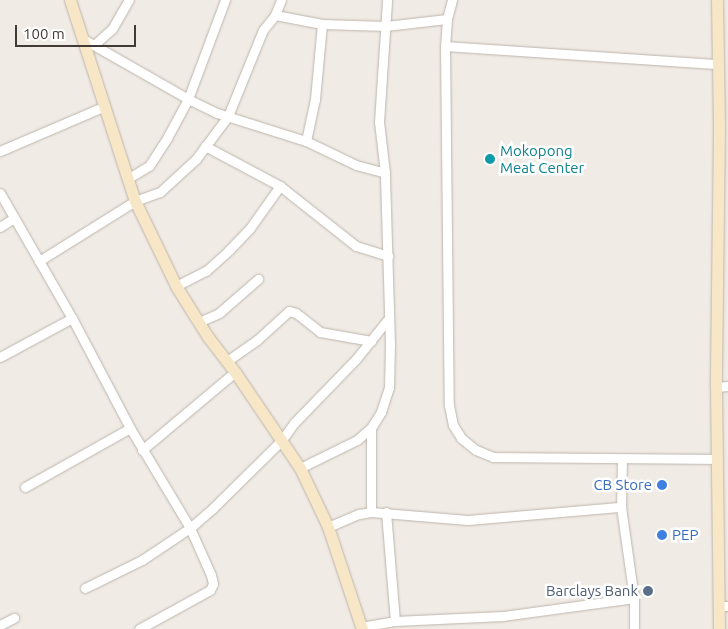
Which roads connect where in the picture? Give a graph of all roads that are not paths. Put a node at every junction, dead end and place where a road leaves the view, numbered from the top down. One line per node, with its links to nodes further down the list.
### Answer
1 (70, 0): 12 (street)
2 (129, 0): 13 (street)
3 (225, 0): 16 (street)
4 (281, 0): 8 (street)
5 (387, 0): 11 (street)
6 (452, 0): 9 (street)
7 (717, 0): 15 (street)
8 (275, 15): 10 (street); 18 (street)
9 (447, 19): 11 (street); 14 (street)
10 (322, 24): 11 (street); 20 (street)
11 (386, 26): 23 (street)
12 (83, 39): 13 (street); 17 (street)
13 (94, 45): 16 (street)
14 (445, 46): 15 (street); 47 (street)
15 (718, 64): 19 (street)
16 (188, 100): 18 (street); 24 (street)
17 (105, 106): 22 (street); 24 (street)
18 (228, 116): 20 (street); 21 (street)
19 (724, 127): 42 (street)
20 (306, 141): 23 (street)
21 (205, 146): 25 (street); 27 (street)
22 (1, 147)
23 (385, 173): 30 (street)
24 (127, 179): 27 (street)
25 (280, 186): 30 (street); 33 (street)
26 (0, 193): 28 (street)
27 (135, 201): 31 (street); 33 (street)
28 (14, 218): 29 (street); 31 (street)
29 (0, 227)
30 (388, 256): 35 (street)
31 (39, 261): 34 (street)
32 (258, 279): 36 (street)
33 (176, 286): 36 (street)
34 (72, 318): 38 (street); 43 (street)
35 (389, 318): 37 (street); 44 (street)
36 (199, 322): 39 (street)
37 (370, 341): 39 (street); 45 (street)
38 (0, 357)
39 (227, 361): 40 (street)
40 (235, 372): 45 (street); 46 (street)
41 (728, 386): 42 (street)
42 (716, 387): 48 (street)
43 (130, 428): 46 (street); 50 (street)
44 (371, 428): 49 (street); 52 (street)
45 (281, 441): 49 (street); 55 (street)
46 (142, 450): 55 (street)
47 (622, 459): 48 (street); 51 (street)
48 (718, 459): 58 (street)
49 (300, 468): 54 (street)
50 (25, 487)
51 (621, 507): 53 (street); 57 (street)
52 (372, 512): 53 (street); 54 (street)
53 (386, 512): 60 (street)
54 (328, 527): 62 (street)
55 (190, 528): 56 (street); 63 (street)
56 (85, 588)
57 (634, 598): 60 (street); 64 (street)
58 (723, 606): 65 (street)
59 (14, 618): 61 (street)
60 (395, 621): 62 (street)
61 (0, 624)
62 (361, 628)
63 (139, 629)
64 (634, 629)
65 (719, 629)

